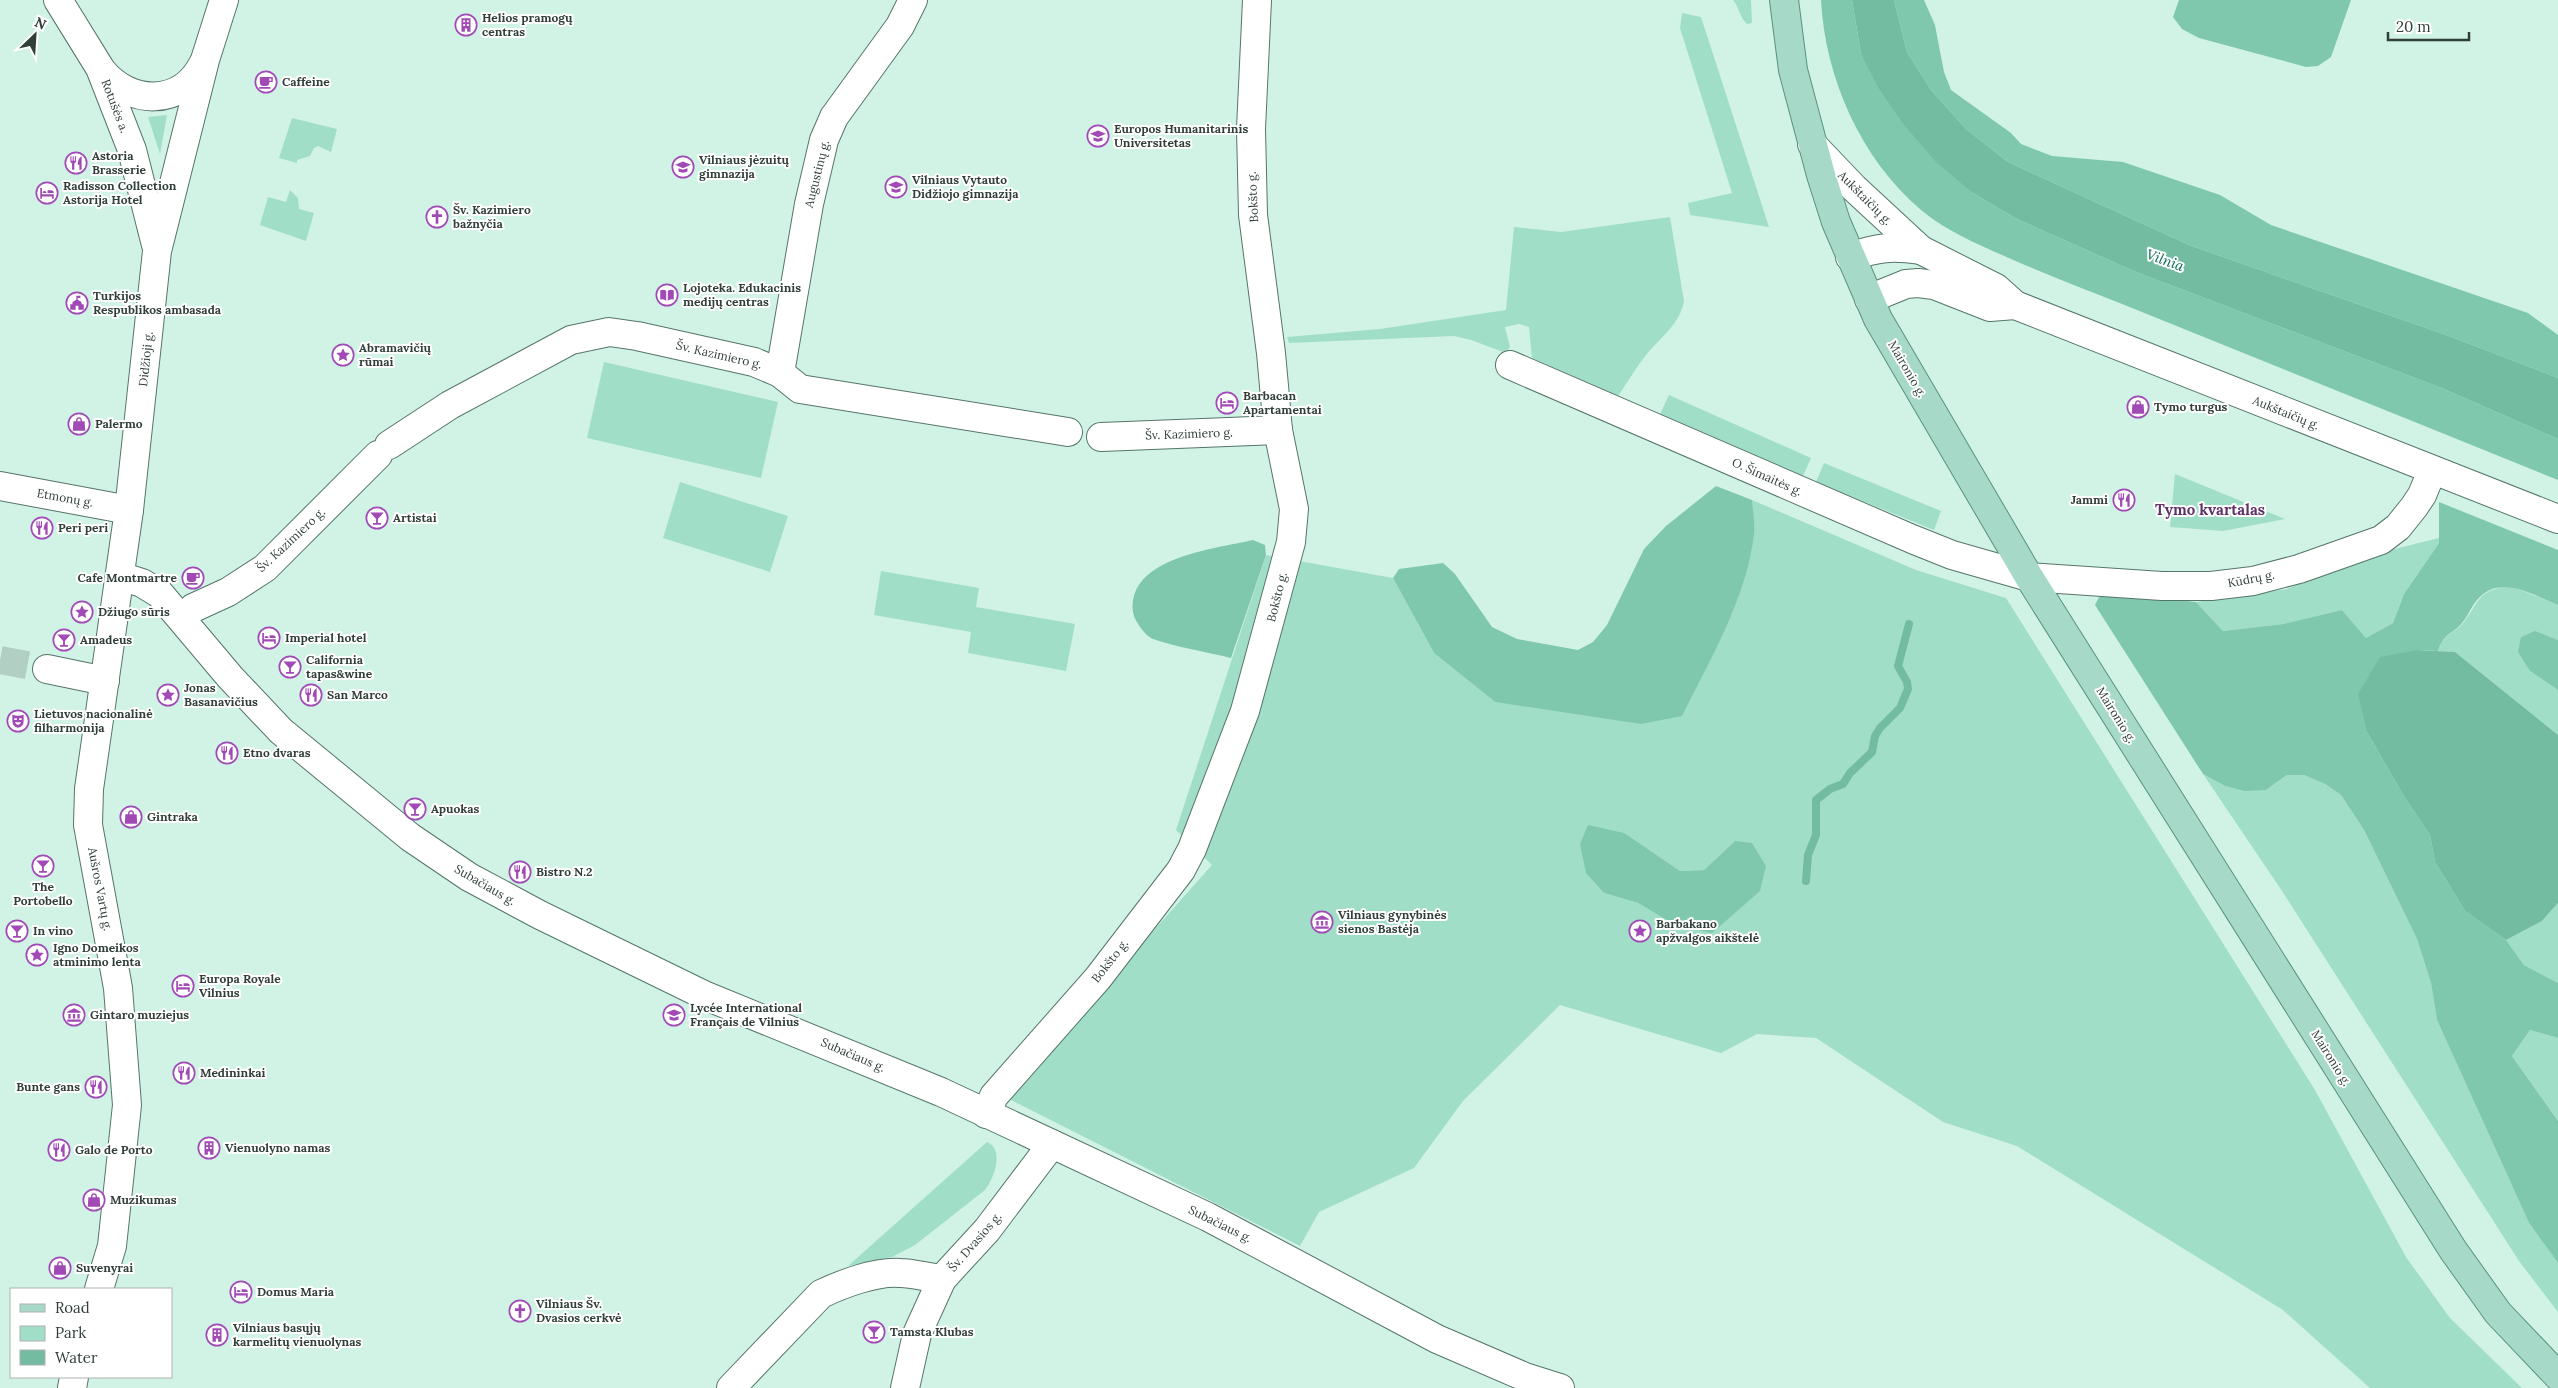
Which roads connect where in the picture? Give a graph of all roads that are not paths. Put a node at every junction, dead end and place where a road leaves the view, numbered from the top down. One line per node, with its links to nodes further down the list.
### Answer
1 (58, 0): 7 (street, Rotušės a.)
2 (224, 0): 6 (street, Didžioji g.)
3 (913, 0): 15 (street, Augustinų g.)
4 (1257, 0): 16 (street, Bokšto g.)
5 (1784, 0): 8 (main road, Maironio g.)
6 (205, 60): 7 (street); 10 (street, Didžioji g.)
7 (100, 68): 10 (street, Rotušės a.)
8 (1812, 144): 9 (street, Aukštaičių g.); 11 (main road, Maironio g.)
9 (1921, 250): 11 (street, Aukštaičių g.); 13 (street, Aukštaičių g.)
10 (157, 251): 21 (street, Didžioji g.)
11 (1850, 257): 12 (main road, Maironio g.)
12 (1869, 299): 13 (street, Aukštaičių g.); 24 (main road, Maironio g.)
13 (2015, 305): 19 (street, Aukštaičių g.)
14 (1510, 365): 24 (street, O. Šimaitės g.)
15 (780, 373): 17 (street, Šv. Kazimiero g.); 25 (street, Šv. Kazimiero g.)
16 (1278, 430): 18 (street, Šv. Kazimiero g.); 28 (street, Bokšto g.)
17 (1068, 432)
18 (1101, 437)
19 (2432, 471): 22 (street, Aukštaičių g.); 24 (street, Kūdrų g.)
20 (0, 486): 21 (street, Etmonų g.)
21 (129, 510): 23 (street, Didžioji g.)
22 (2558, 520)
23 (120, 576): 25 (street); 27 (street, Aušros Vartų g.)
24 (2029, 577): 32 (main road, Maironio g.)
25 (182, 618): 28 (street, Subačiaus g.)
26 (46, 669): 27 (street)
27 (105, 681): 31 (street, Aušros Vartų g.)
28 (986, 1114): 29 (street, Subačiaus g.)
29 (1052, 1144): 30 (street, Šv. Dvasios g.); 35 (street, Subačiaus g.)
30 (942, 1279): 33 (street, Šv. Dvasios g.); 34 (street)
31 (99, 1288)
32 (2558, 1376)
33 (731, 1388)
34 (905, 1388)
35 (1560, 1388)

